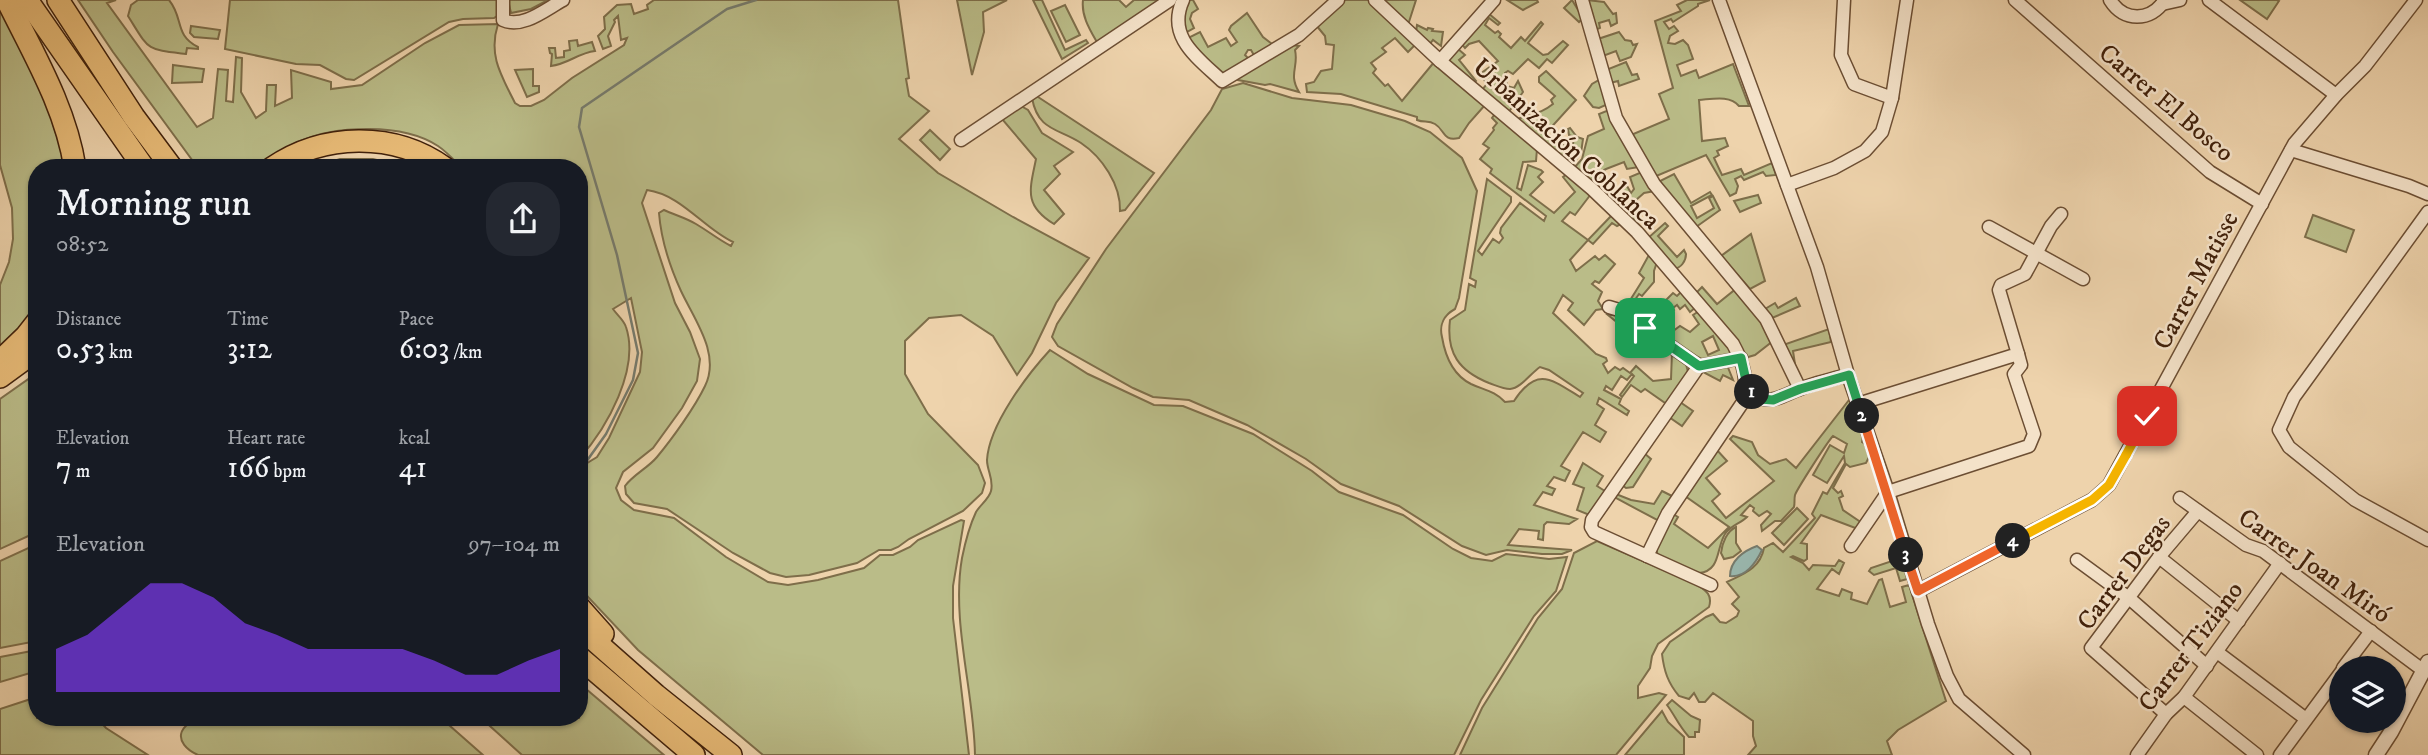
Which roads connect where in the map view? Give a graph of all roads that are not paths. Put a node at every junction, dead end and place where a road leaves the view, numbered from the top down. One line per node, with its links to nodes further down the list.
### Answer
1 (7, 0): 27 (highway)
2 (27, 0): 28 (highway)
3 (58, 0): 21 (highway)
4 (503, 0): 5 (street)
5 (563, 0)
6 (1170, 0): 25 (street)
7 (1183, 0): 8 (street)
8 (1338, 0)
9 (1375, 0): 22 (street, Urbanización Coblanca)
10 (1493, 0): 22 (street, Urbanización Coblanca)
11 (1719, 0): 35 (street)
12 (1844, 0): 24 (street)
13 (1907, 0): 24 (street)
14 (2015, 0): 37 (street, Carrer El Bosco)
15 (2110, 0): 20 (street)
16 (2180, 0): 20 (street)
17 (2209, 0): 23 (street)
18 (2416, 0): 23 (street, Carrer Matisse)
19 (1582, 1): 57 (street, Urbanización Coblanca)
20 (2163, 2)
21 (93, 55): 29 (highway); 30 (highway)
22 (1440, 61): 48 (street, Urbanización Coblanca)
23 (2336, 95): 26 (street, Carrer Matisse)
24 (1892, 99): 35 (street)
25 (961, 140)
26 (2291, 150): 36 (street); 37 (street, Carrer Matisse)
27 (72, 159)
28 (138, 159)
29 (166, 159)
30 (173, 159)
31 (288, 159): 34 (highway)
32 (304, 159): 33 (highway)
33 (413, 159)
34 (429, 159)
35 (1787, 185): 53 (street)
36 (2428, 194)
37 (2262, 204): 69 (street, Carrer Matisse)
38 (2428, 212): 62 (street)
39 (2061, 214): 41 (street)
40 (1989, 227): 41 (street)
41 (2036, 254): 42 (street); 46 (street)
42 (2083, 279)
43 (1609, 307): 50 (street)
44 (28, 333): 49 (highway)
45 (28, 350): 52 (highway)
46 (2018, 354): 58 (street); 59 (street)
47 (28, 357): 54 (highway)
48 (1741, 358): 50 (street); 56 (street, Urbanización Coblanca)
49 (0, 361)
50 (1699, 366): 64 (street)
51 (28, 367): 55 (highway)
52 (0, 370)
53 (1849, 375): 57 (street); 58 (street)
54 (0, 377)
55 (0, 384)
56 (1747, 385): 57 (street); 64 (street)
57 (1800, 389)
58 (1858, 404): 59 (street)
59 (1888, 492): 63 (street); 69 (street)
60 (2180, 498): 61 (street, Carrer Joan Miró)
61 (2198, 511): 65 (street, Carrer Degas); 67 (street, Carrer Joan Miró)
62 (2428, 540)
63 (1851, 546)
64 (1647, 556): 68 (street)
65 (2160, 557): 70 (street, Carrer Degas); 72 (street)
66 (2077, 560): 70 (street)
67 (2280, 563): 72 (street, Carrer Tiziano); 73 (street, Carrer Joan Miró)
68 (1711, 585)
69 (1918, 591): 87 (street)
70 (2129, 598): 78 (street); 84 (street, Carrer Degas)
71 (588, 617): 82 (highway)
72 (2239, 621): 75 (street, Carrer Tiziano)
73 (2371, 631): 76 (street); 79 (street, Carrer Joan Miró)
74 (588, 635): 82 (highway)
75 (2217, 652): 78 (street, Carrer Tiziano); 85 (street)
76 (2352, 656)
77 (588, 665): 86 (highway)
78 (2207, 666): 83 (street, Carrer Tiziano)
79 (2426, 666): 95 (street)
80 (588, 678): 86 (highway)
81 (2329, 688): 85 (street)
82 (656, 695): 89 (highway)
83 (2184, 697): 84 (street, Carrer Tiziano); 93 (street)
84 (2166, 714): 92 (street, Carrer Tiziano)
85 (2306, 719): 94 (street)
86 (673, 738): 88 (highway)
87 (2013, 746): 90 (street); 91 (street)
88 (694, 755)
89 (731, 755)
90 (2003, 755)
91 (2024, 755)
92 (2137, 755)
93 (2258, 755)
94 (2280, 755)
95 (2376, 755)

